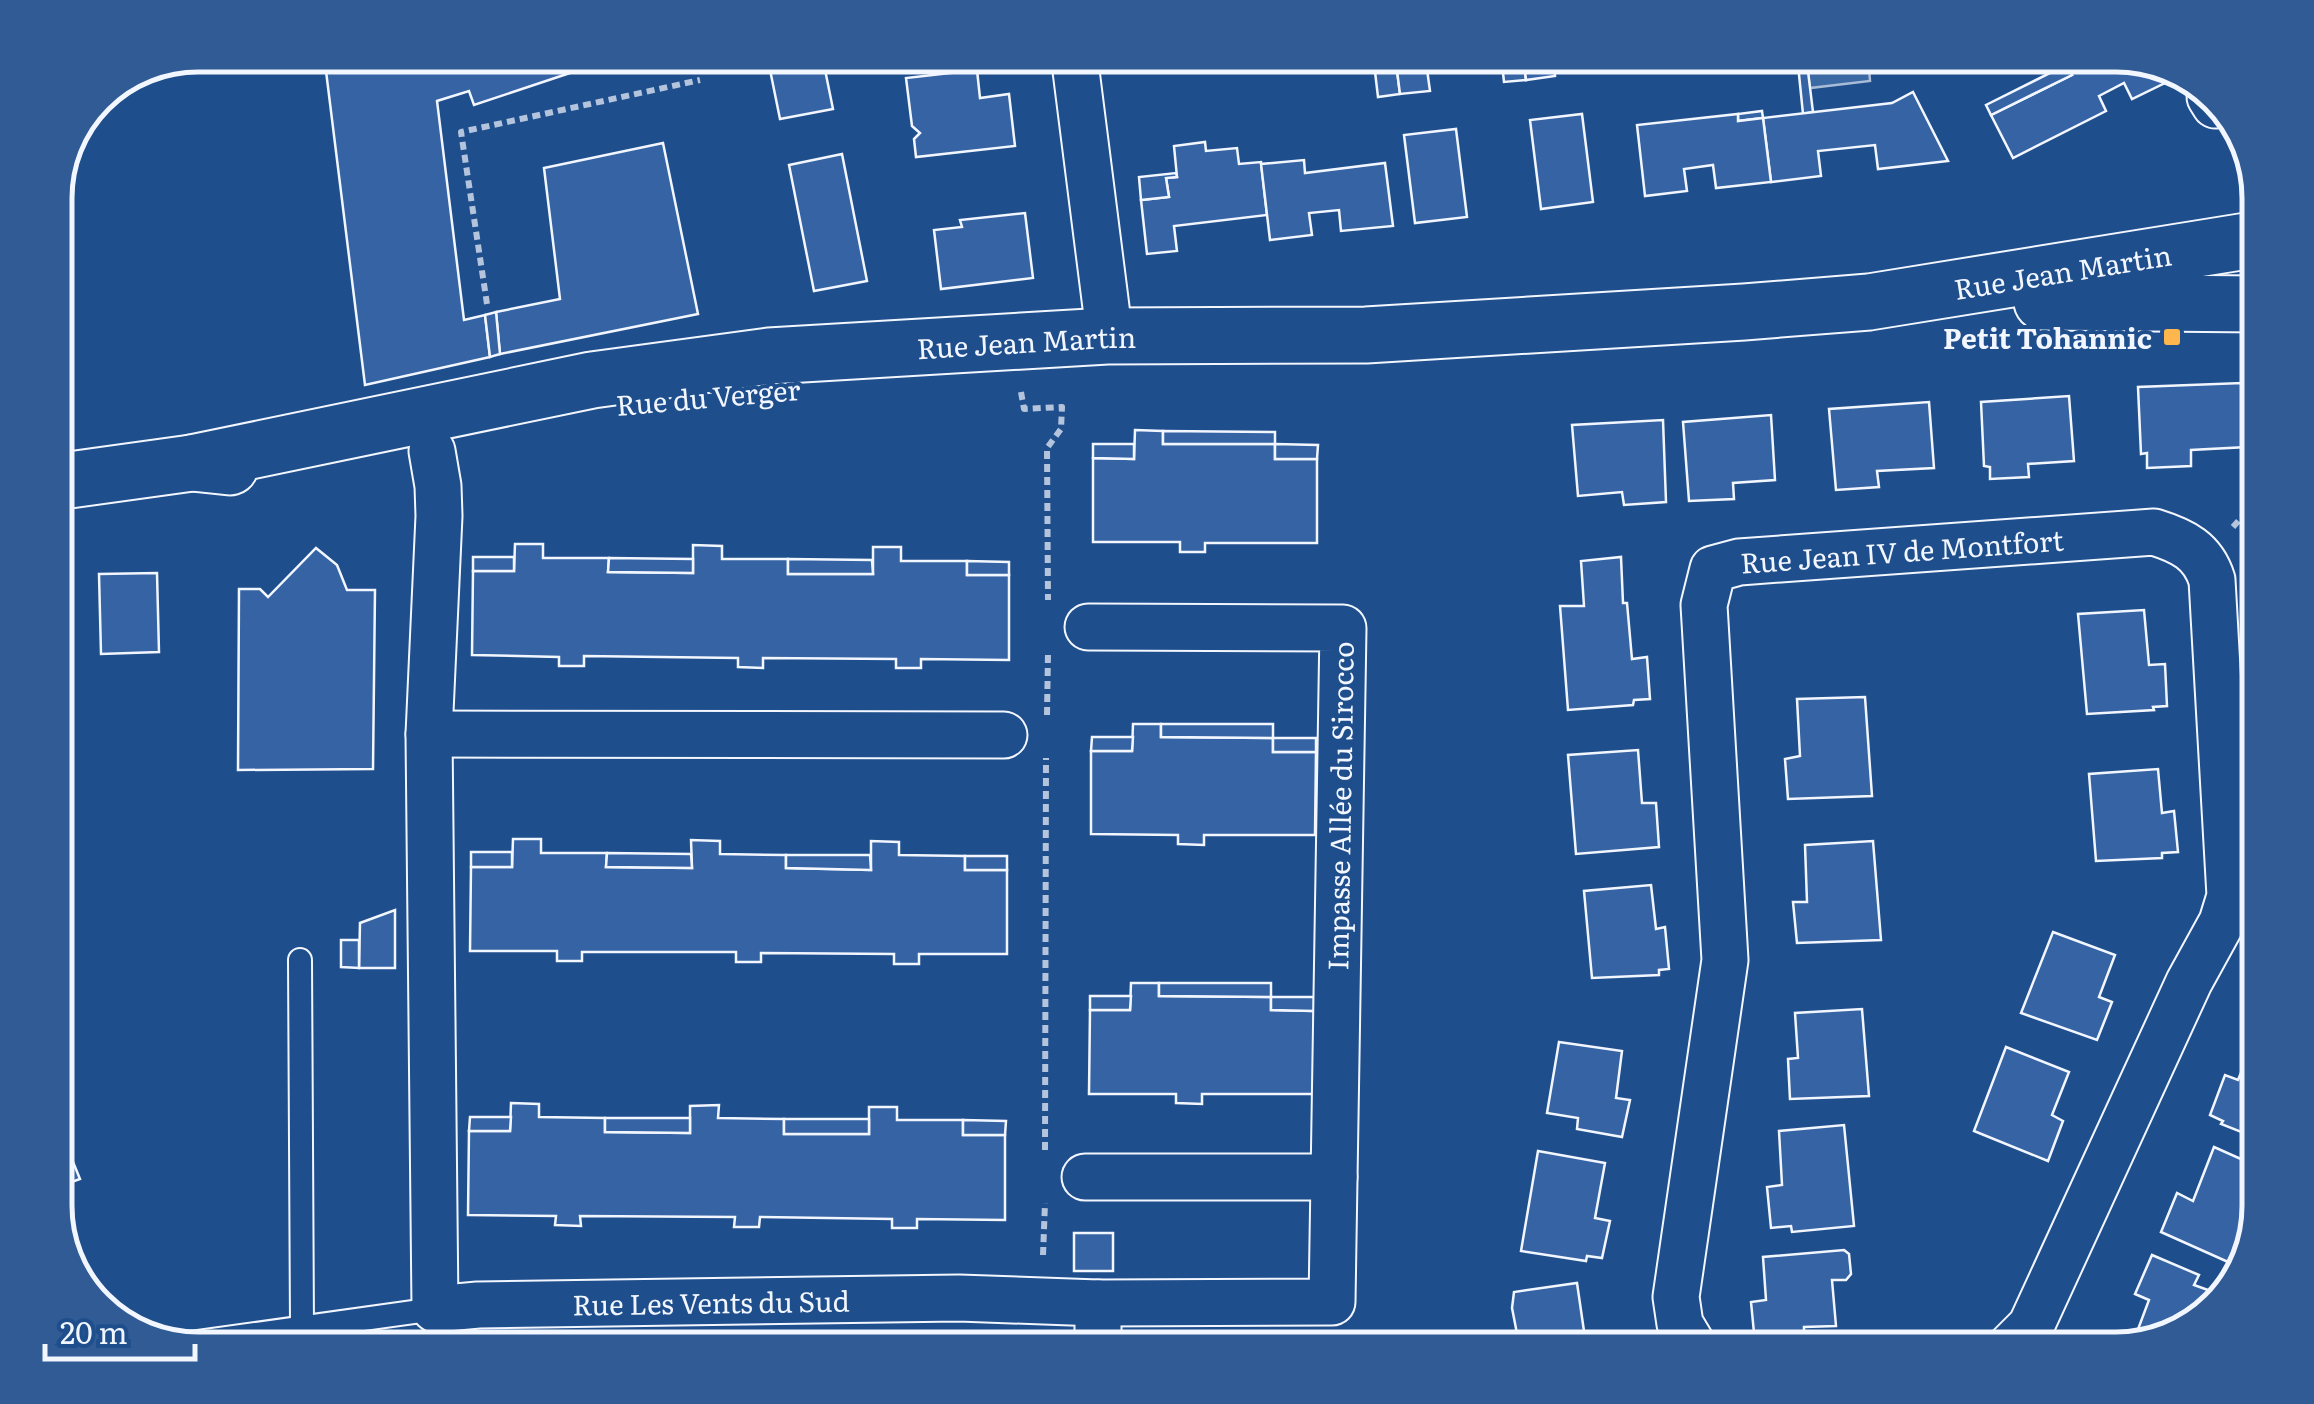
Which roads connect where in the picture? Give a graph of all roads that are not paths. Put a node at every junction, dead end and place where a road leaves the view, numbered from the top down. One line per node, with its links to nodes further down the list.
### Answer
1 (1076, 73): 6 (street)
2 (2241, 242): 3 (main road, Rue Jean Martin)
3 (1868, 302): 4 (main road, Rue Jean Martin); 5 (main road, Rue Jean Martin)
4 (2241, 304)
5 (1366, 334): 6 (main road, Rue Jean Martin); 7 (main road, Rue du Verger)
6 (1107, 336): 8 (main road, Rue Jean Martin)
7 (432, 452): 8 (main road, Rue du Verger); 11 (street)
8 (192, 463): 9 (main road, Rue du Verger)
9 (73, 480)
10 (1061, 627): 16 (street, Impasse Allée du Sirocco)
11 (429, 734): 12 (street); 18 (street)
12 (1025, 734)
13 (2241, 930): 22 (street, Rue Jean IV de Montfort); 23 (street, Rue Jean IV de Montfort)
14 (300, 960): 19 (lane)
15 (1086, 1176): 16 (street)
16 (1334, 1177): 17 (street, Impasse Allée du Sirocco)
17 (1098, 1304): 18 (street, Rue Les Vents du Sud); 21 (street)
18 (435, 1309): 19 (lane)
19 (302, 1327): 20 (lane)
20 (267, 1332)
21 (1098, 1332)
22 (1685, 1332)
23 (2025, 1332)

